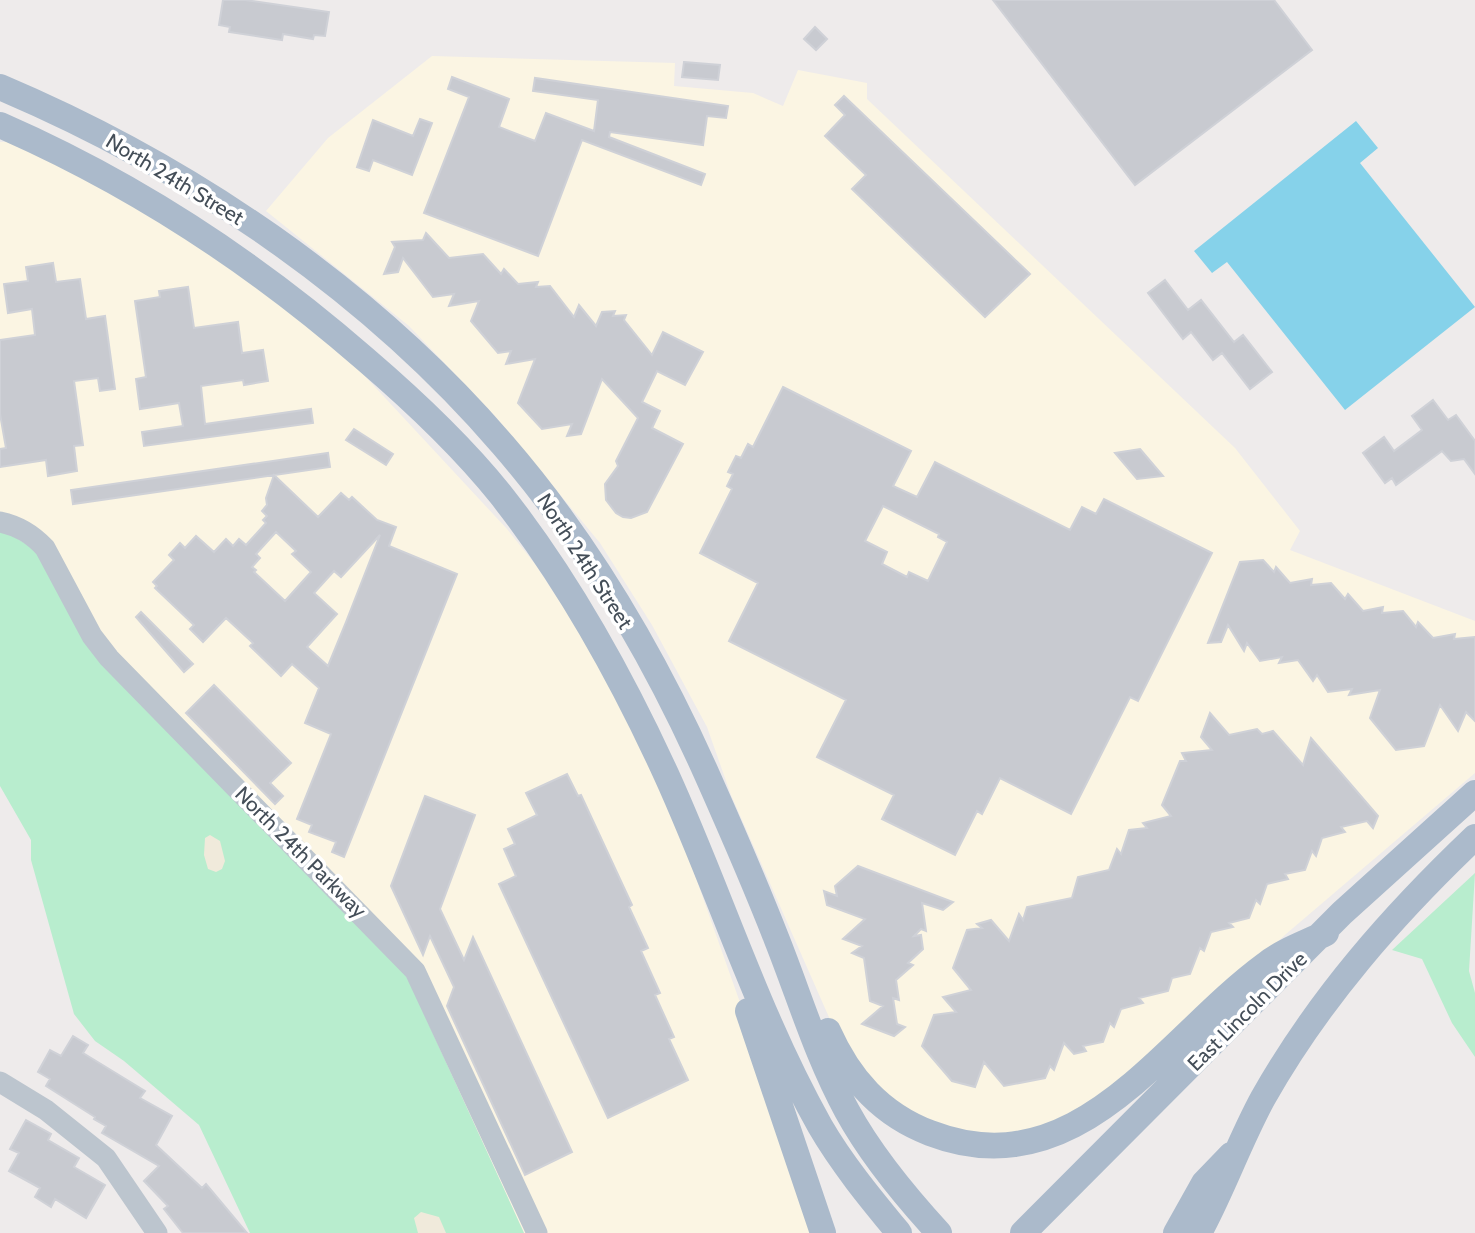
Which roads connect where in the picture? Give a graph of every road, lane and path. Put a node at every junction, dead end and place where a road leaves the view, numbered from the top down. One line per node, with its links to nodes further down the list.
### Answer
1 (0, 87): 5 (main road, North 24th Street)
2 (0, 125): 3 (main road, North 24th Street)
3 (481, 470): 5 (main road); 6 (main road, North 24th Street)
4 (0, 522): 15 (street, North 24th Parkway)
5 (599, 577): 6 (main road); 11 (main road, North 24th Street)
6 (592, 630): 9 (main road, North 24th Street)
7 (1475, 793): 10 (main road, East Lincoln Drive)
8 (1475, 837): 13 (main road)
9 (716, 898): 16 (main road); 17 (main road, North 24th Street)
10 (1326, 933): 11 (main road); 19 (main road, East Lincoln Drive)
11 (778, 943): 18 (main road, North 24th Street)
12 (0, 1083): 14 (street)
13 (1235, 1150): 20 (main road); 21 (main road)
14 (157, 1233)
15 (537, 1233)
16 (823, 1233)
17 (898, 1233)
18 (939, 1233)
19 (1023, 1233)
20 (1176, 1233)
21 (1199, 1233)

